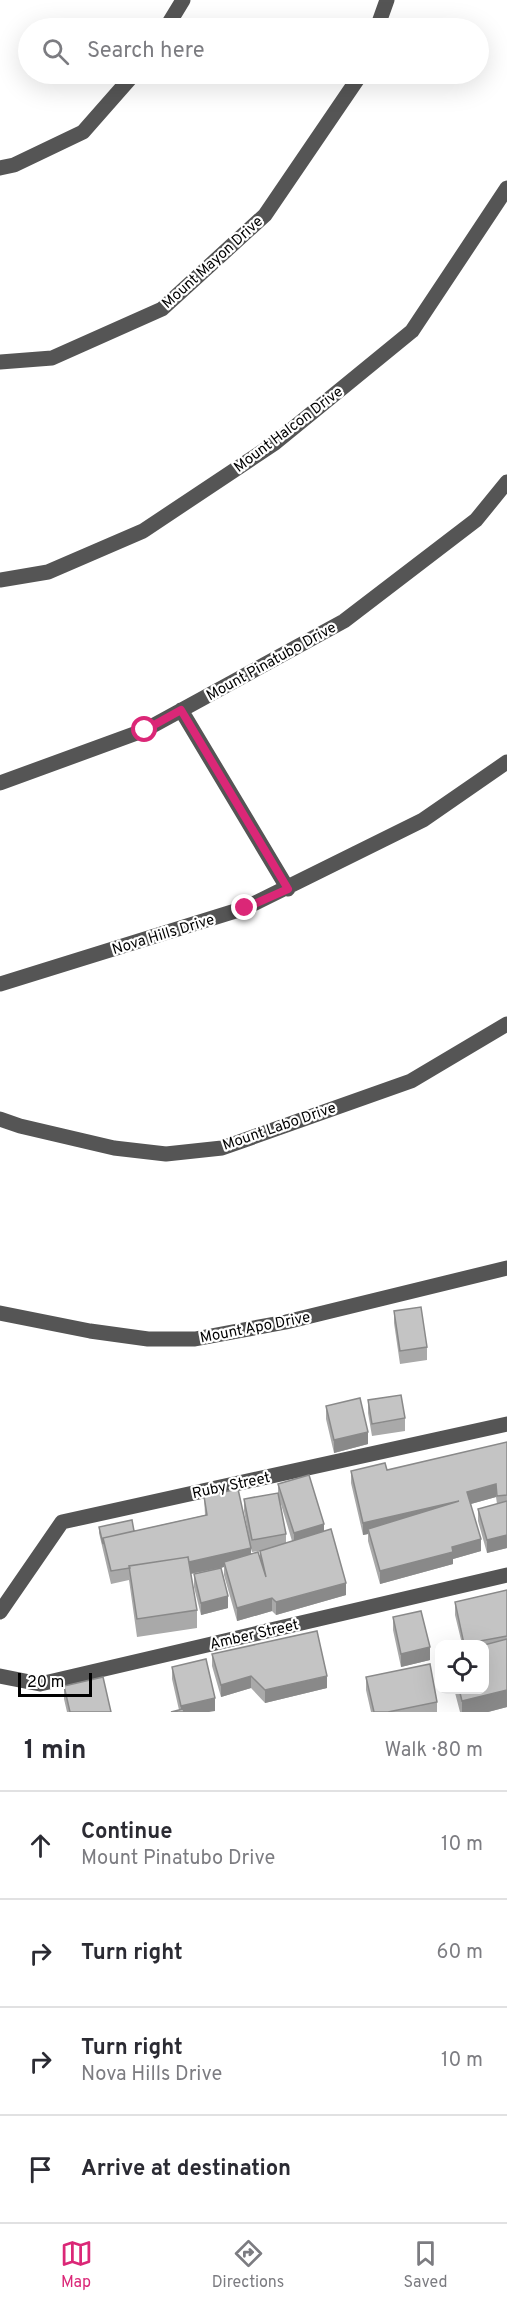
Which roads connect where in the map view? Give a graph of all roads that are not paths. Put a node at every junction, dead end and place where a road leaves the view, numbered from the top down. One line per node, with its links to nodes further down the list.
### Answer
1 (183, 0): 3 (street)
2 (387, 0): 4 (street)
3 (172, 18)
4 (380, 18)
5 (125, 84): 7 (street)
6 (354, 84): 9 (street, Mount Mayon Drive)
7 (0, 168)
8 (507, 188): 11 (street, Mount Halcon Drive)
9 (0, 362)
10 (507, 482): 12 (street, Mount Pinatubo Drive)
11 (0, 580)
12 (181, 710): 14 (street, Mount Pinatubo Drive); 15 (street)
13 (507, 762): 15 (street, Nova Hills Drive)
14 (0, 783)
15 (288, 889): 16 (street, Nova Hills Drive)
16 (0, 984)
17 (507, 1024): 18 (street, Mount Labo Drive)
18 (0, 1119)
19 (507, 1268): 20 (street, Mount Apo Drive)
20 (0, 1313)
21 (507, 1424): 23 (street, Ruby Street)
22 (507, 1575): 24 (street, Amber Street)
23 (0, 1612)
24 (0, 1676)

